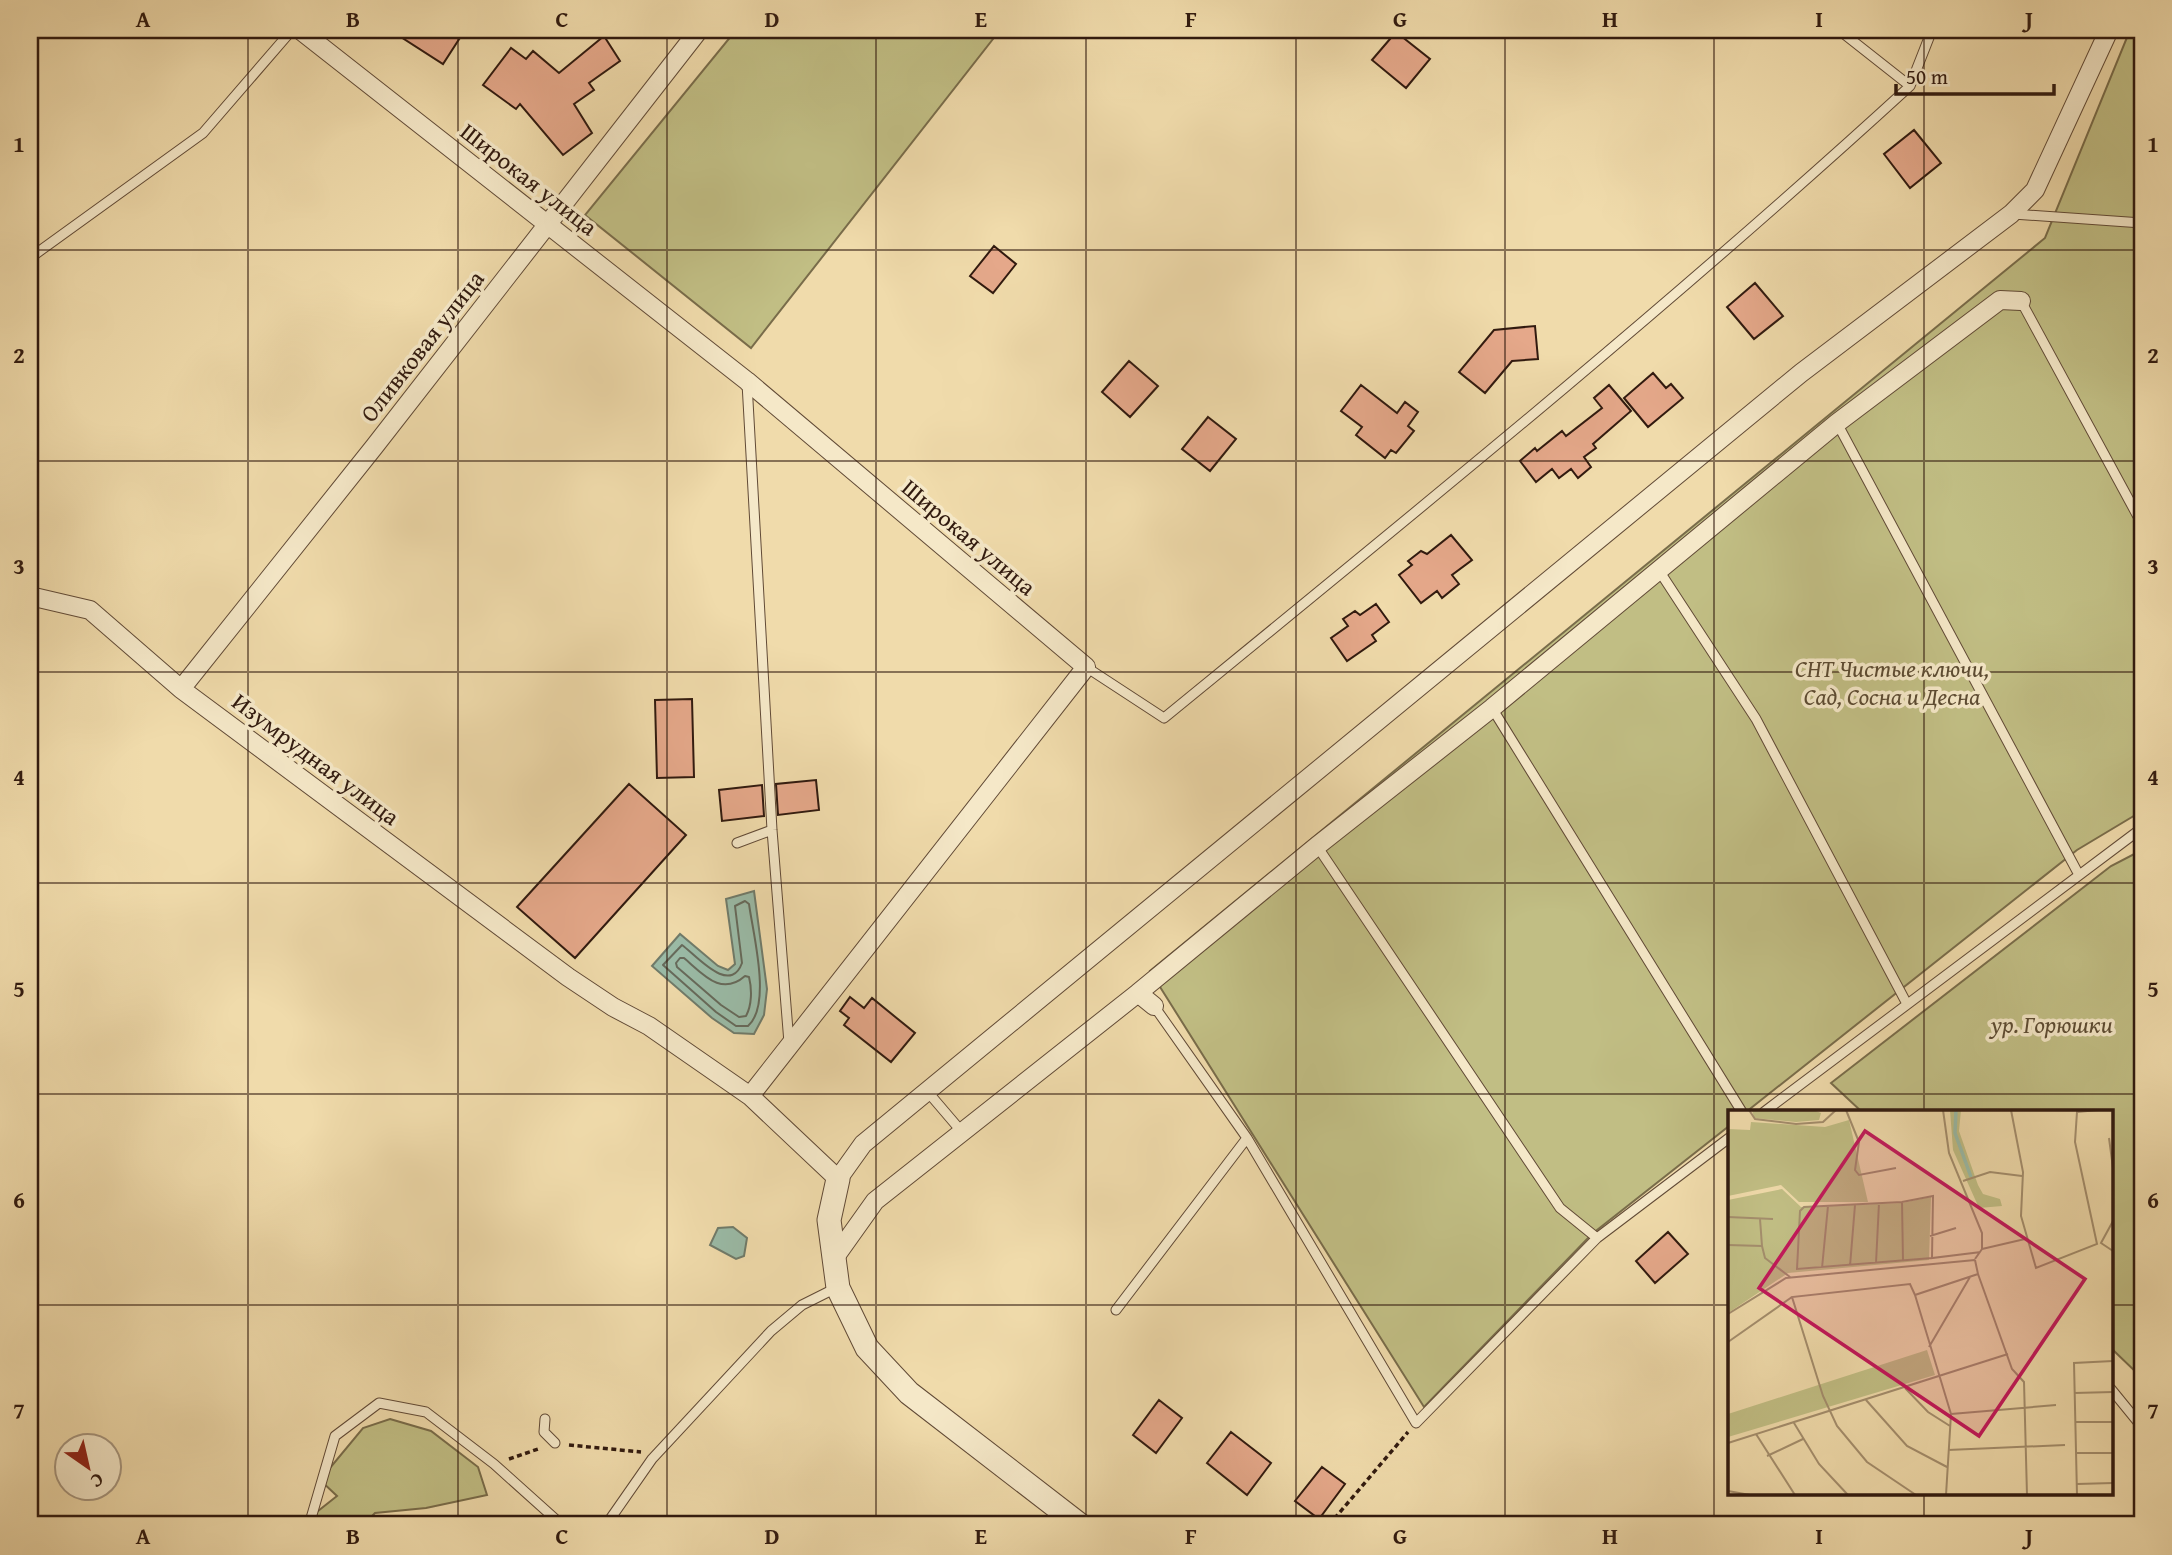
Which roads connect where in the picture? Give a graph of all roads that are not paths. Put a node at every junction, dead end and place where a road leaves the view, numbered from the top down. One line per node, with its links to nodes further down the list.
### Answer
1 (292, 30): 11 (lane)
2 (300, 30): 10 (street, Широкая улица)
3 (699, 30): 10 (street, Оливковая улица)
4 (1839, 30): 7 (lane)
5 (1932, 30): 7 (lane)
6 (2109, 30): 8 (street)
7 (1910, 86): 18 (lane)
8 (2011, 214): 9 (lane); 30 (street)
9 (2142, 223)
10 (547, 224): 13 (street, Широкая улица); 19 (street, Оливковая улица)
11 (30, 258)
12 (2021, 301): 14 (street); 15 (lane)
13 (747, 381): 18 (street, Широкая улица); 22 (lane)
14 (1837, 423): 16 (street); 25 (lane)
15 (2142, 524)
16 (1658, 569): 20 (street); 27 (lane)
17 (30, 596): 19 (street, Изумрудная улица)
18 (1086, 667): 29 (street)
19 (181, 689): 31 (street, Изумрудная улица)
20 (1492, 708): 24 (street); 32 (lane)
21 (2142, 828): 25 (lane)
22 (772, 830): 23 (lane); 29 (lane)
23 (737, 843)
24 (1317, 846): 26 (street); 38 (lane)
25 (2079, 875): 27 (lane)
26 (1138, 993): 28 (street); 34 (street)
27 (1907, 1004): 33 (lane)
28 (1154, 1006): 35 (lane)
29 (790, 1045): 31 (street)
30 (927, 1091): 34 (lane); 37 (street)
31 (750, 1096): 37 (street)
32 (1741, 1110)
33 (1767, 1110)
34 (962, 1132): 39 (street)
35 (1247, 1138): 38 (lane); 41 (lane)
36 (1728, 1139): 38 (lane)
37 (838, 1180): 39 (street)
38 (1597, 1238)
39 (833, 1260): 40 (street)
40 (838, 1288): 48 (lane); 49 (street)
41 (1116, 1310)
42 (2112, 1390): 44 (lane)
43 (545, 1419): 45 (lane)
44 (2142, 1426)
45 (555, 1443)
46 (309, 1525): 47 (lane)
47 (562, 1525)
48 (606, 1525)
49 (1080, 1525)

